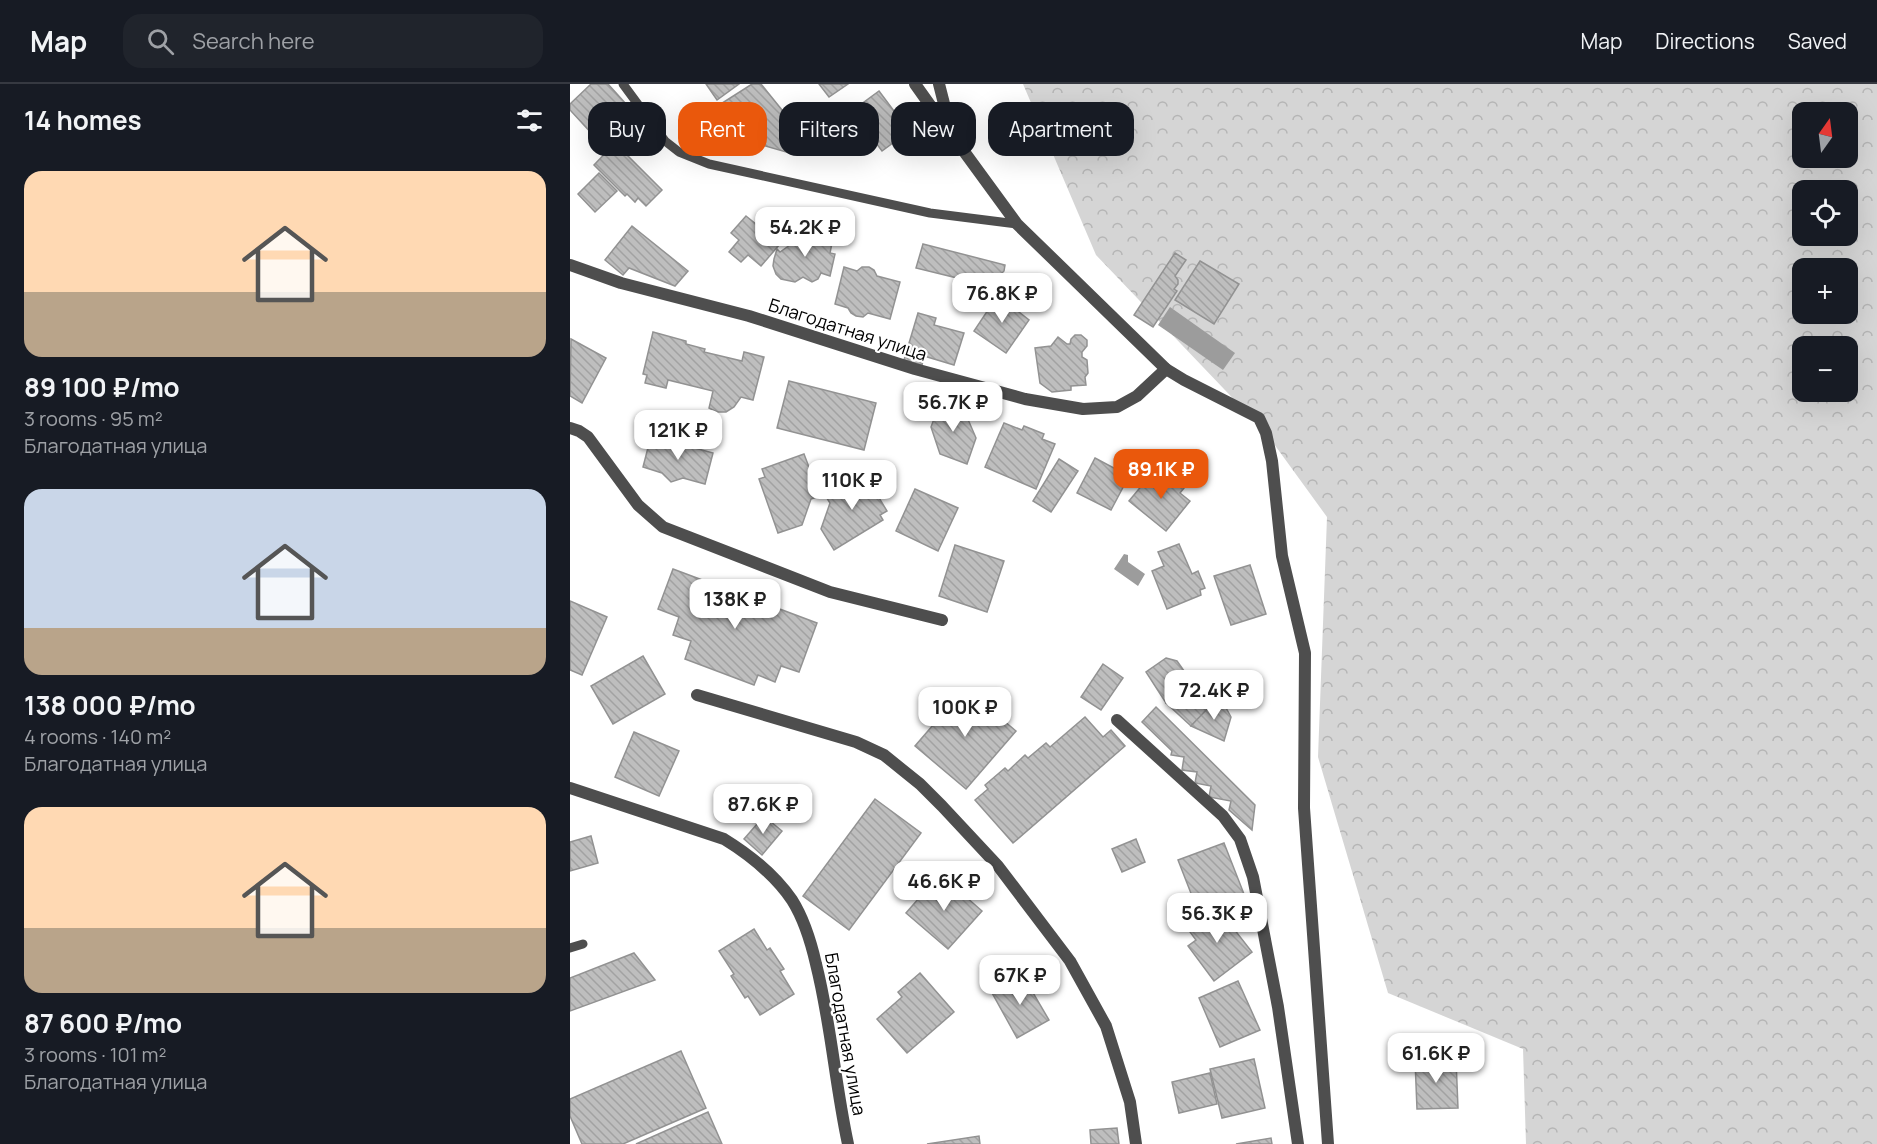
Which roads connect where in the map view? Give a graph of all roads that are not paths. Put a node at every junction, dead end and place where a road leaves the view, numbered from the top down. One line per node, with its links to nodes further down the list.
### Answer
1 (623, 84): 7 (lane)
2 (915, 84): 4 (street)
3 (939, 84): 5 (street)
4 (928, 102)
5 (944, 102)
6 (967, 156): 7 (street)
7 (1017, 224): 9 (street)
8 (570, 265): 9 (street, Благодатная улица)
9 (1166, 369): 20 (street)
10 (570, 428): 11 (street)
11 (942, 621)
12 (697, 695): 18 (street)
13 (1117, 720): 19 (street)
14 (570, 788): 17 (street, Благодатная улица)
15 (583, 944): 16 (lane)
16 (570, 948)
17 (848, 1144)
18 (1136, 1144)
19 (1298, 1144)
20 (1328, 1144)

